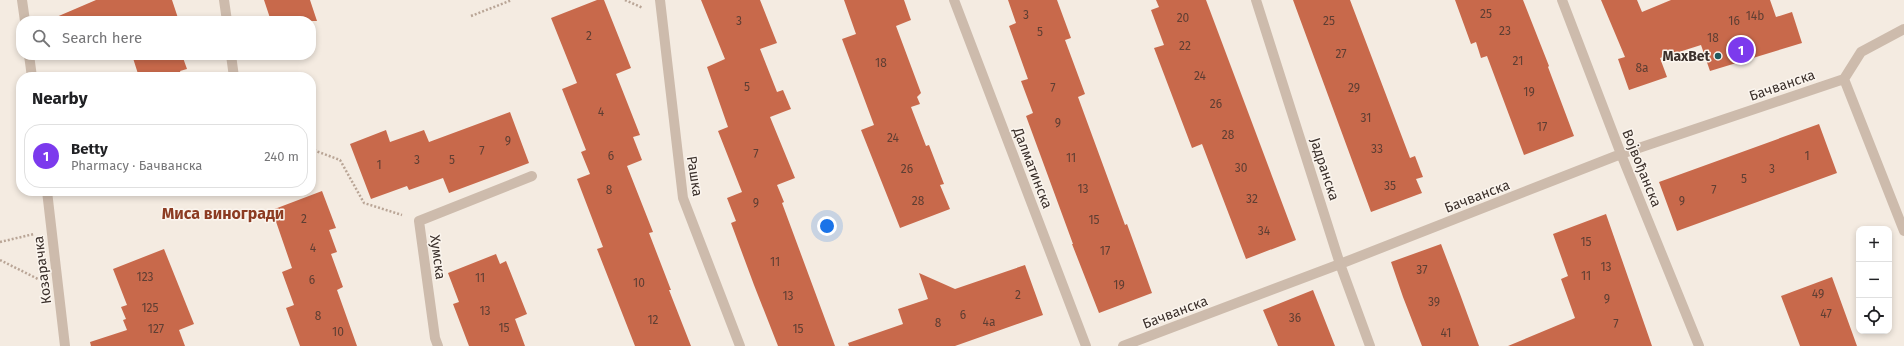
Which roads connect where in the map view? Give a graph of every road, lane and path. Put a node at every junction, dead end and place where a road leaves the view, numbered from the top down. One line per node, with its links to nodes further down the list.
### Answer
1 (22, 0): 8 (street)
2 (224, 0): 9 (street)
3 (512, 0): 10 (path)
4 (660, 0): 30 (street, Рашка)
5 (954, 0): 31 (street, Далматинска)
6 (1256, 0): 26 (street, Јадранска)
7 (1562, 0): 18 (street, Војвођанска)
8 (24, 16)
9 (226, 16)
10 (471, 16)
11 (1904, 29): 16 (street)
12 (30, 60): 14 (street)
13 (232, 60): 15 (street)
14 (31, 72)
15 (233, 72)
16 (1844, 79): 18 (street, Бачванска); 23 (street)
17 (316, 151): 21 (path)
18 (1621, 154): 26 (street, Бачванска); 34 (street, Војвођанска)
19 (532, 176): 21 (street, Хумска)
20 (48, 196): 22 (street, Козарачка)
21 (422, 220): 29 (street, Хумска)
22 (52, 230): 24 (path); 27 (street, Козарачка)
23 (1904, 231)
24 (0, 242)
25 (0, 260): 27 (path)
26 (1340, 264): 32 (street, Бачванска); 33 (street, Јадранска)
27 (58, 289): 28 (street, Козарачка)
28 (65, 346)
29 (438, 346)
30 (740, 346)
31 (1086, 346)
32 (1123, 346)
33 (1370, 346)
34 (1699, 346)

